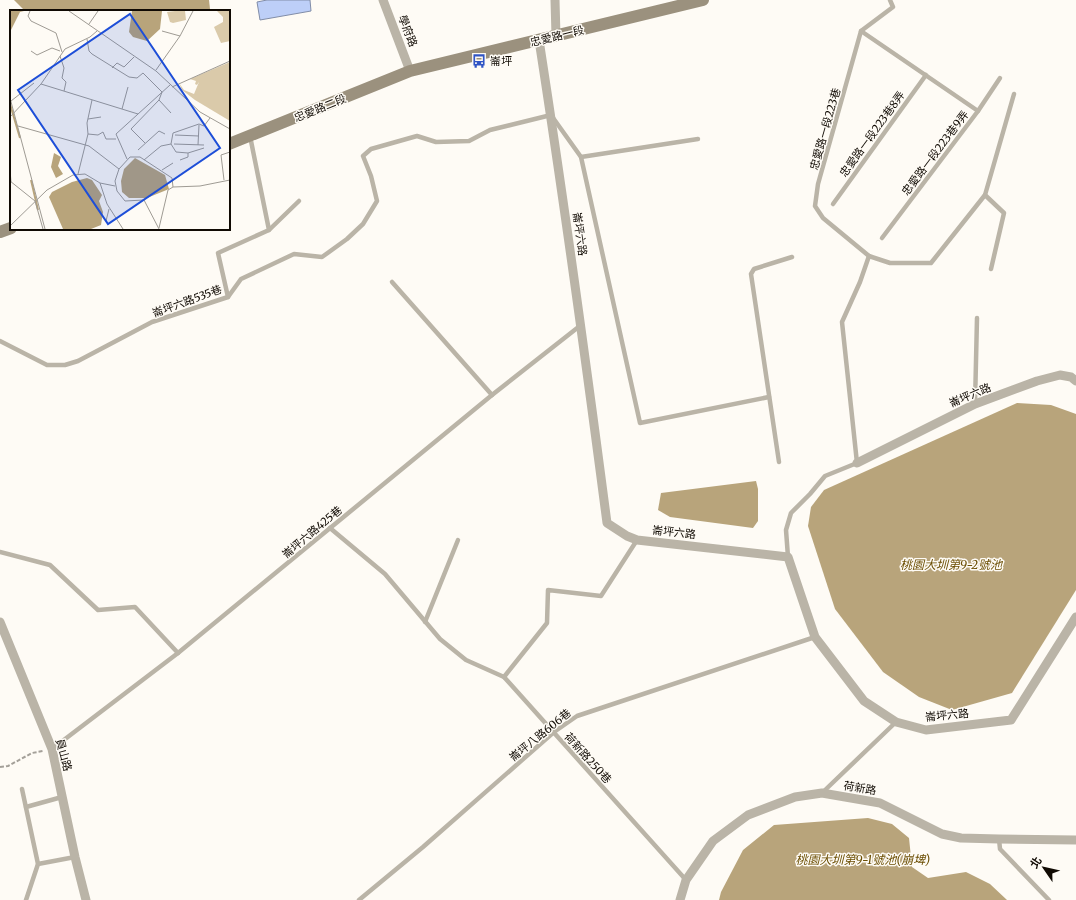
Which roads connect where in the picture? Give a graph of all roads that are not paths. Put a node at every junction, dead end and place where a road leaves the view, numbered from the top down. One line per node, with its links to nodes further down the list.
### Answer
1 (383, 0): 8 (street, 學府路)
2 (555, 0): 6 (street)
3 (703, 0): 6 (main road, 忠愛路一段)
4 (890, 0): 5 (lane)
5 (861, 30): 9 (lane); 26 (lane, 忠愛路一段223巷)
6 (556, 36): 7 (main road, 忠愛路一段)
7 (539, 40): 8 (main road, 忠愛路一段); 13 (street, 崙坪六路)
8 (410, 71): 14 (main road, 忠愛路二段)
9 (926, 75): 12 (lane); 20 (lane, 忠愛路一段223巷8弄)
10 (1000, 78): 12 (lane, 忠愛路一段223巷9弄)
11 (1014, 94): 18 (lane)
12 (978, 111): 24 (lane, 忠愛路一段223巷9弄)
13 (551, 115): 17 (lane); 29 (lane, 崙坪六路535巷); 31 (street, 崙坪六路)
14 (250, 136): 16 (main road, 忠愛路二段); 22 (lane)
15 (698, 139): 17 (lane)
16 (230, 144)
17 (581, 156): 35 (lane)
18 (984, 195): 26 (lane); 27 (lane)
19 (299, 201): 22 (lane)
20 (833, 204)
21 (10, 228): 23 (main road)
22 (269, 230): 29 (lane)
23 (0, 232)
24 (882, 238)
25 (792, 256): 35 (lane)
26 (869, 256): 38 (lane)
27 (991, 269)
28 (392, 282): 34 (lane)
29 (228, 297): 32 (lane, 崙坪六路535巷)
30 (977, 318): 36 (lane)
31 (581, 325): 34 (lane, 崙坪六路425巷); 41 (street, 崙坪六路)
32 (0, 340)
33 (1076, 381): 36 (street, 崙坪六路)
34 (492, 395): 39 (lane, 崙坪六路425巷)
35 (769, 397): 37 (lane)
36 (974, 404): 38 (street, 崙坪六路)
37 (779, 462)
38 (857, 463): 43 (lane)
39 (330, 528): 46 (lane, 荷新路250巷); 48 (lane, 崙坪六路425巷)
40 (458, 540): 46 (lane)
41 (637, 540): 43 (street, 崙坪六路); 49 (lane)
42 (0, 552): 48 (lane)
43 (788, 557): 47 (street, 崙坪六路)
44 (1076, 617): 50 (street, 崙坪六路)
45 (0, 622): 52 (street, 員山路)
46 (425, 622): 49 (lane, 荷新路250巷)
47 (815, 637): 50 (street, 崙坪六路); 51 (lane, 崙坪八路606巷)
48 (178, 653): 52 (lane, 崙坪六路425巷)
49 (504, 677): 51 (lane, 荷新路250巷)
50 (896, 722): 54 (lane)
51 (554, 732): 61 (lane, 荷新路250巷); 64 (lane, 崙坪八路606巷)
52 (52, 749): 55 (street, 員山路)
53 (22, 790): 56 (lane)
54 (822, 793): 57 (street, 荷新路); 61 (street, 荷新路)
55 (62, 797): 56 (lane); 59 (street, 員山路)
56 (26, 807): 60 (lane)
57 (999, 839): 58 (street, 荷新路); 66 (lane)
58 (1076, 840)
59 (75, 857): 60 (lane); 63 (street, 員山路)
60 (38, 864): 62 (lane)
61 (686, 880): 65 (street, 荷新路)
62 (26, 900)
63 (86, 900)
64 (359, 900)
65 (680, 900)
66 (1049, 900)

